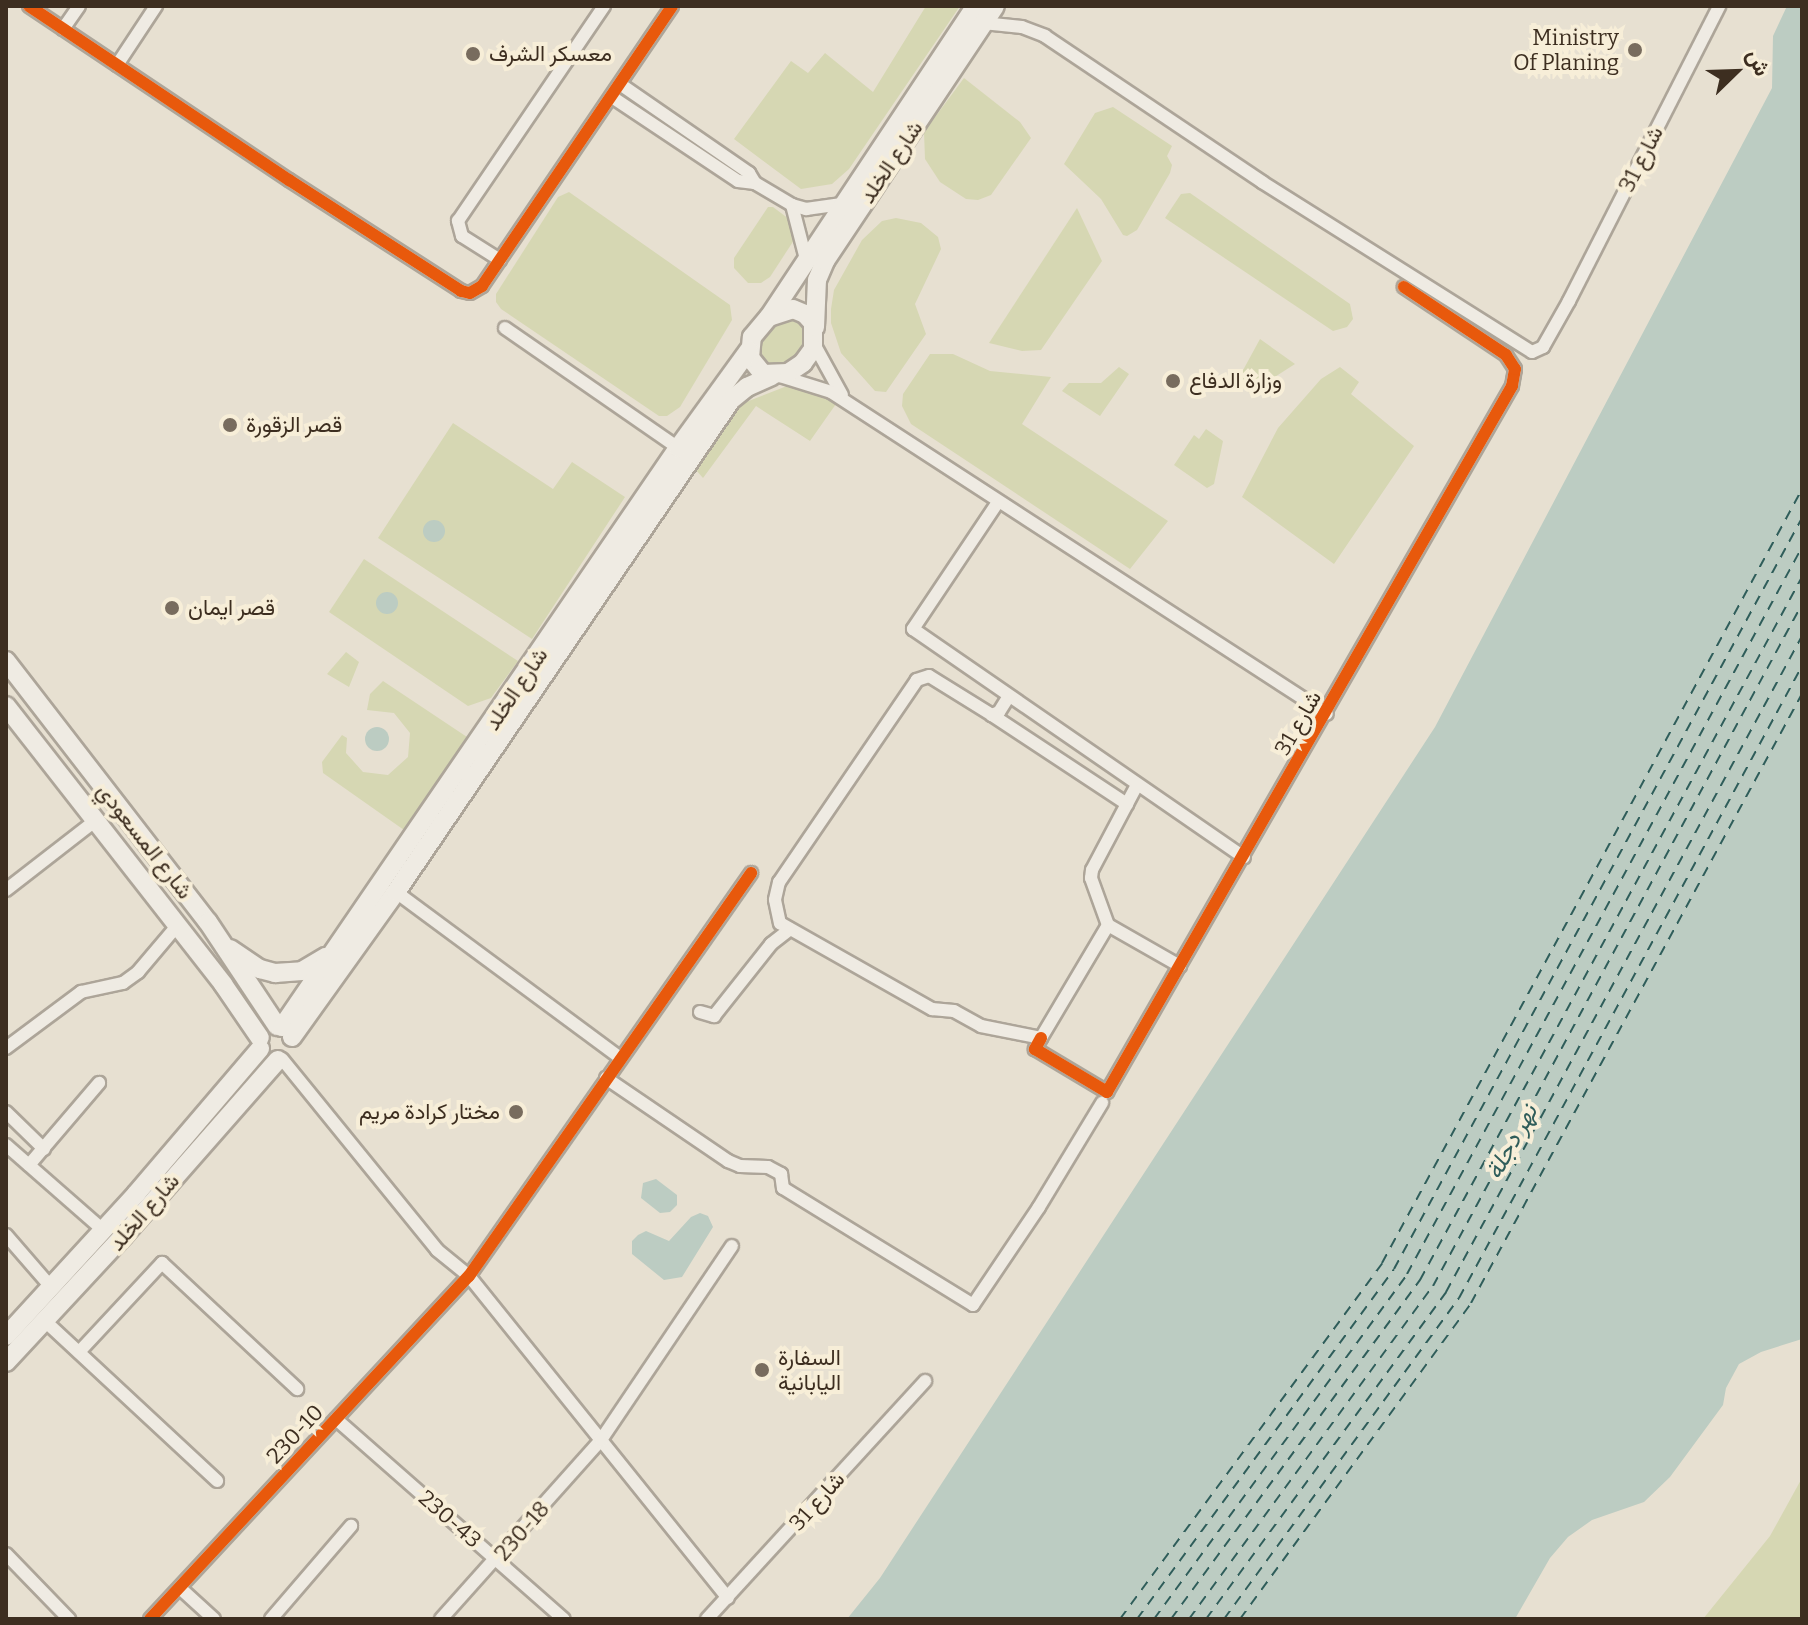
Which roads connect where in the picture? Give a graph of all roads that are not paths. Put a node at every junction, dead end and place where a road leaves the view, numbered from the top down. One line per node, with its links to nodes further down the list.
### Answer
1 (29, 6): 9 (street)
2 (79, 6): 9 (street)
3 (156, 6): 10 (street)
4 (604, 6): 18 (street)
5 (672, 6): 11 (street)
6 (995, 6): 8 (main road, شارع الخلد)
7 (1719, 6): 8 (street, شارع 31)
8 (980, 15): 13 (main road, شارع الخلد)
9 (63, 29): 10 (street)
10 (117, 65): 18 (street)
11 (620, 84): 12 (street); 14 (street)
12 (612, 97): 14 (street); 18 (street)
13 (897, 141): 15 (main road, شارع الخلد); 22 (main road, شارع الخلد)
14 (755, 183): 16 (street)
15 (842, 204): 16 (street); 17 (main road, شارع الخلد)
16 (792, 205): 17 (street)
17 (806, 259): 20 (main road, شارع الخلد)
18 (500, 260)
19 (1404, 287): 31 (street, شارع 31)
20 (769, 317): 22 (main road); 23 (main road)
21 (505, 328): 26 (street)
22 (815, 336): 24 (main road); 25 (street)
23 (749, 350): 24 (main road); 26 (main road, شارع الخلد)
24 (776, 376): 25 (street); 39 (main road, شارع الخلد)
25 (849, 404): 27 (street)
26 (678, 448): 44 (main road, شارع الخلد)
27 (998, 502): 29 (street); 31 (street)
28 (6, 661): 43 (main road, شارع المسعودي)
29 (1009, 696): 32 (street); 33 (street)
30 (8, 713): 35 (main road, شارع المسعودي)
31 (1327, 714): 36 (street, شارع 31)
32 (992, 715): 34 (street); 42 (street)
33 (1137, 785): 34 (street); 36 (street)
34 (1127, 804): 40 (street)
35 (95, 821): 38 (street); 41 (main road, شارع المسعودي)
36 (1244, 857): 45 (street, شارع 31)
37 (751, 873): 51 (street, 230-10)
38 (6, 890)
39 (396, 892): 49 (main road, شارع الخلد); 51 (street)
40 (1108, 925): 45 (street); 47 (street)
41 (177, 926): 48 (main road, شارع المسعودي); 50 (street)
42 (790, 929): 46 (street); 47 (street)
43 (221, 942): 44 (main road); 49 (main road, شارع المسعودي)
44 (334, 950): 49 (main road, شارع الخلد)
45 (1180, 966): 54 (street, شارع 31)
46 (700, 1012)
47 (1041, 1038): 54 (street)
48 (260, 1044): 49 (main road); 49 (main road, شارع الخلد); 59 (main road, شارع الخلد)
49 (283, 1044): 62 (street); 64 (main road, شارع الخلد)
50 (6, 1048)
51 (620, 1058): 52 (street, 230-10)
52 (606, 1078): 54 (street, شارع 31); 62 (street, 230-10)
53 (99, 1083): 57 (street)
54 (1104, 1098)
55 (6, 1112): 57 (street)
56 (6, 1145): 58 (street)
57 (44, 1149): 58 (street)
58 (29, 1165): 59 (street)
59 (103, 1230): 63 (main road, شارع الخلد)
60 (6, 1235): 63 (street)
61 (732, 1246): 71 (street, 230-18)
62 (469, 1276): 70 (street, 230-10); 71 (street)
63 (51, 1287): 65 (main road, شارع الخلد)
64 (45, 1321): 66 (street); 67 (main road, شارع الخلد)
65 (6, 1336)
66 (79, 1352): 69 (street); 72 (street)
67 (6, 1362)
68 (925, 1381): 77 (street, شارع 31)
69 (297, 1389)
70 (336, 1419): 75 (street, 230-43); 76 (street, 230-10)
71 (601, 1440): 75 (street, 230-18); 77 (street)
72 (217, 1481)
73 (351, 1526): 81 (street)
74 (6, 1554): 78 (street)
75 (497, 1560): 82 (street, 230-18); 83 (street, 230-43)
76 (180, 1588): 79 (street, 230-10); 80 (street)
77 (728, 1598): 84 (street, شارع 31)
78 (69, 1619)
79 (150, 1619)
80 (214, 1619)
81 (271, 1619)
82 (441, 1619)
83 (564, 1619)
84 (707, 1619)

